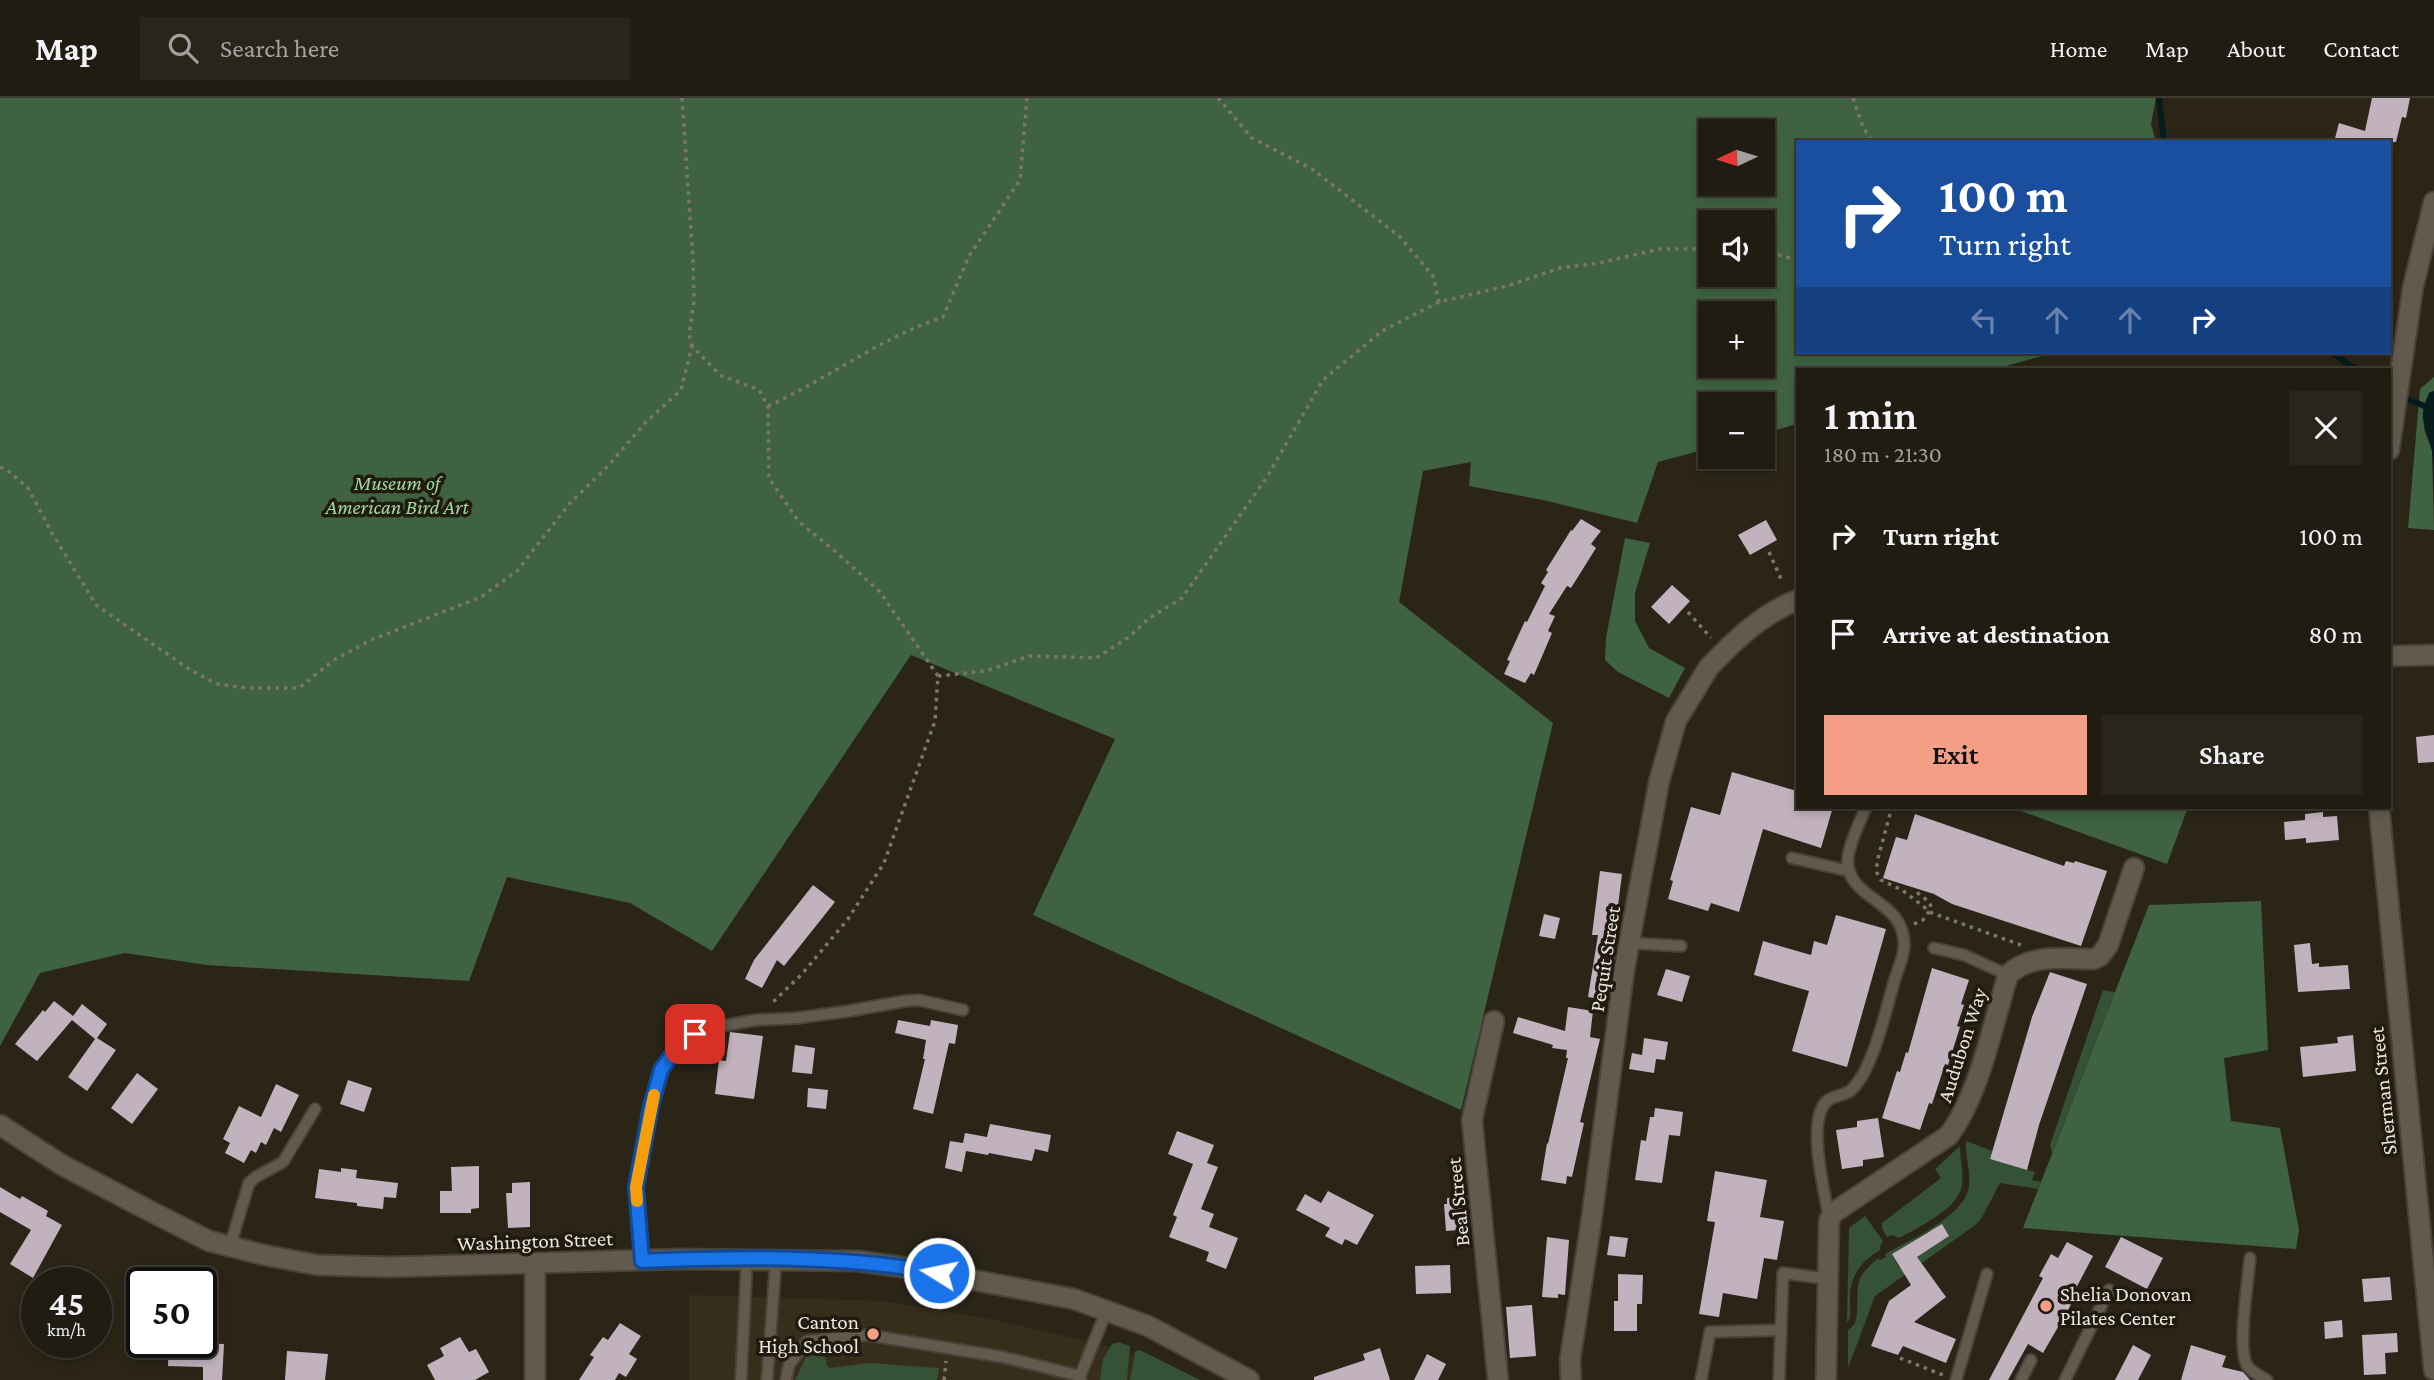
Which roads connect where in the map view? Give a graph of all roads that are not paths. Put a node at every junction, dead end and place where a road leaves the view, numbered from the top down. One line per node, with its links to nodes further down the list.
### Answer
1 (2434, 202): 2 (main road)
2 (2391, 431)
3 (1796, 600): 11 (main road, Pequit Street)
4 (2434, 655): 5 (main road)
5 (2391, 656)
6 (1865, 809): 10 (lane)
7 (2379, 809): 32 (main road, Sherman Street)
8 (1792, 858): 10 (lane)
9 (2134, 868): 14 (main road, Audubon Way)
10 (1849, 870): 19 (lane)
11 (1630, 943): 12 (lane); 40 (main road, Pequit Street)
12 (1681, 946)
13 (1934, 948): 14 (lane)
14 (2008, 975): 19 (main road, Audubon Way)
15 (963, 1010): 24 (lane)
16 (1493, 1021): 39 (main road, Beal Street)
17 (315, 1109): 20 (lane)
18 (0, 1125): 20 (main road, Washington Street)
19 (1829, 1221): 27 (main road)
20 (230, 1246): 25 (main road, Washington Street)
21 (747, 1258): 23 (main road, Washington Street); 24 (main road, Washington Street); 35 (lane)
22 (2250, 1258): 47 (lane)
23 (776, 1259): 29 (main road, Washington Street); 36 (lane)
24 (642, 1261): 25 (main road, Washington Street)
25 (535, 1265): 34 (main road)
26 (1987, 1274): 44 (lane)
27 (1829, 1279): 30 (lane); 43 (main road)
28 (2109, 1290): 46 (lane)
29 (1107, 1310): 33 (lane); 38 (main road, Washington Street)
30 (1781, 1330): 41 (lane); 42 (lane)
31 (2031, 1360): 45 (lane)
32 (2434, 1370)
33 (1080, 1378): 37 (lane)
34 (535, 1380)
35 (740, 1380)
36 (767, 1380)
37 (786, 1380)
38 (1249, 1380)
39 (1498, 1380)
40 (1571, 1380)
41 (1701, 1380)
42 (1779, 1380)
43 (1826, 1380)
44 (1956, 1380)
45 (2021, 1380)
46 (2065, 1380)
47 (2267, 1380)

